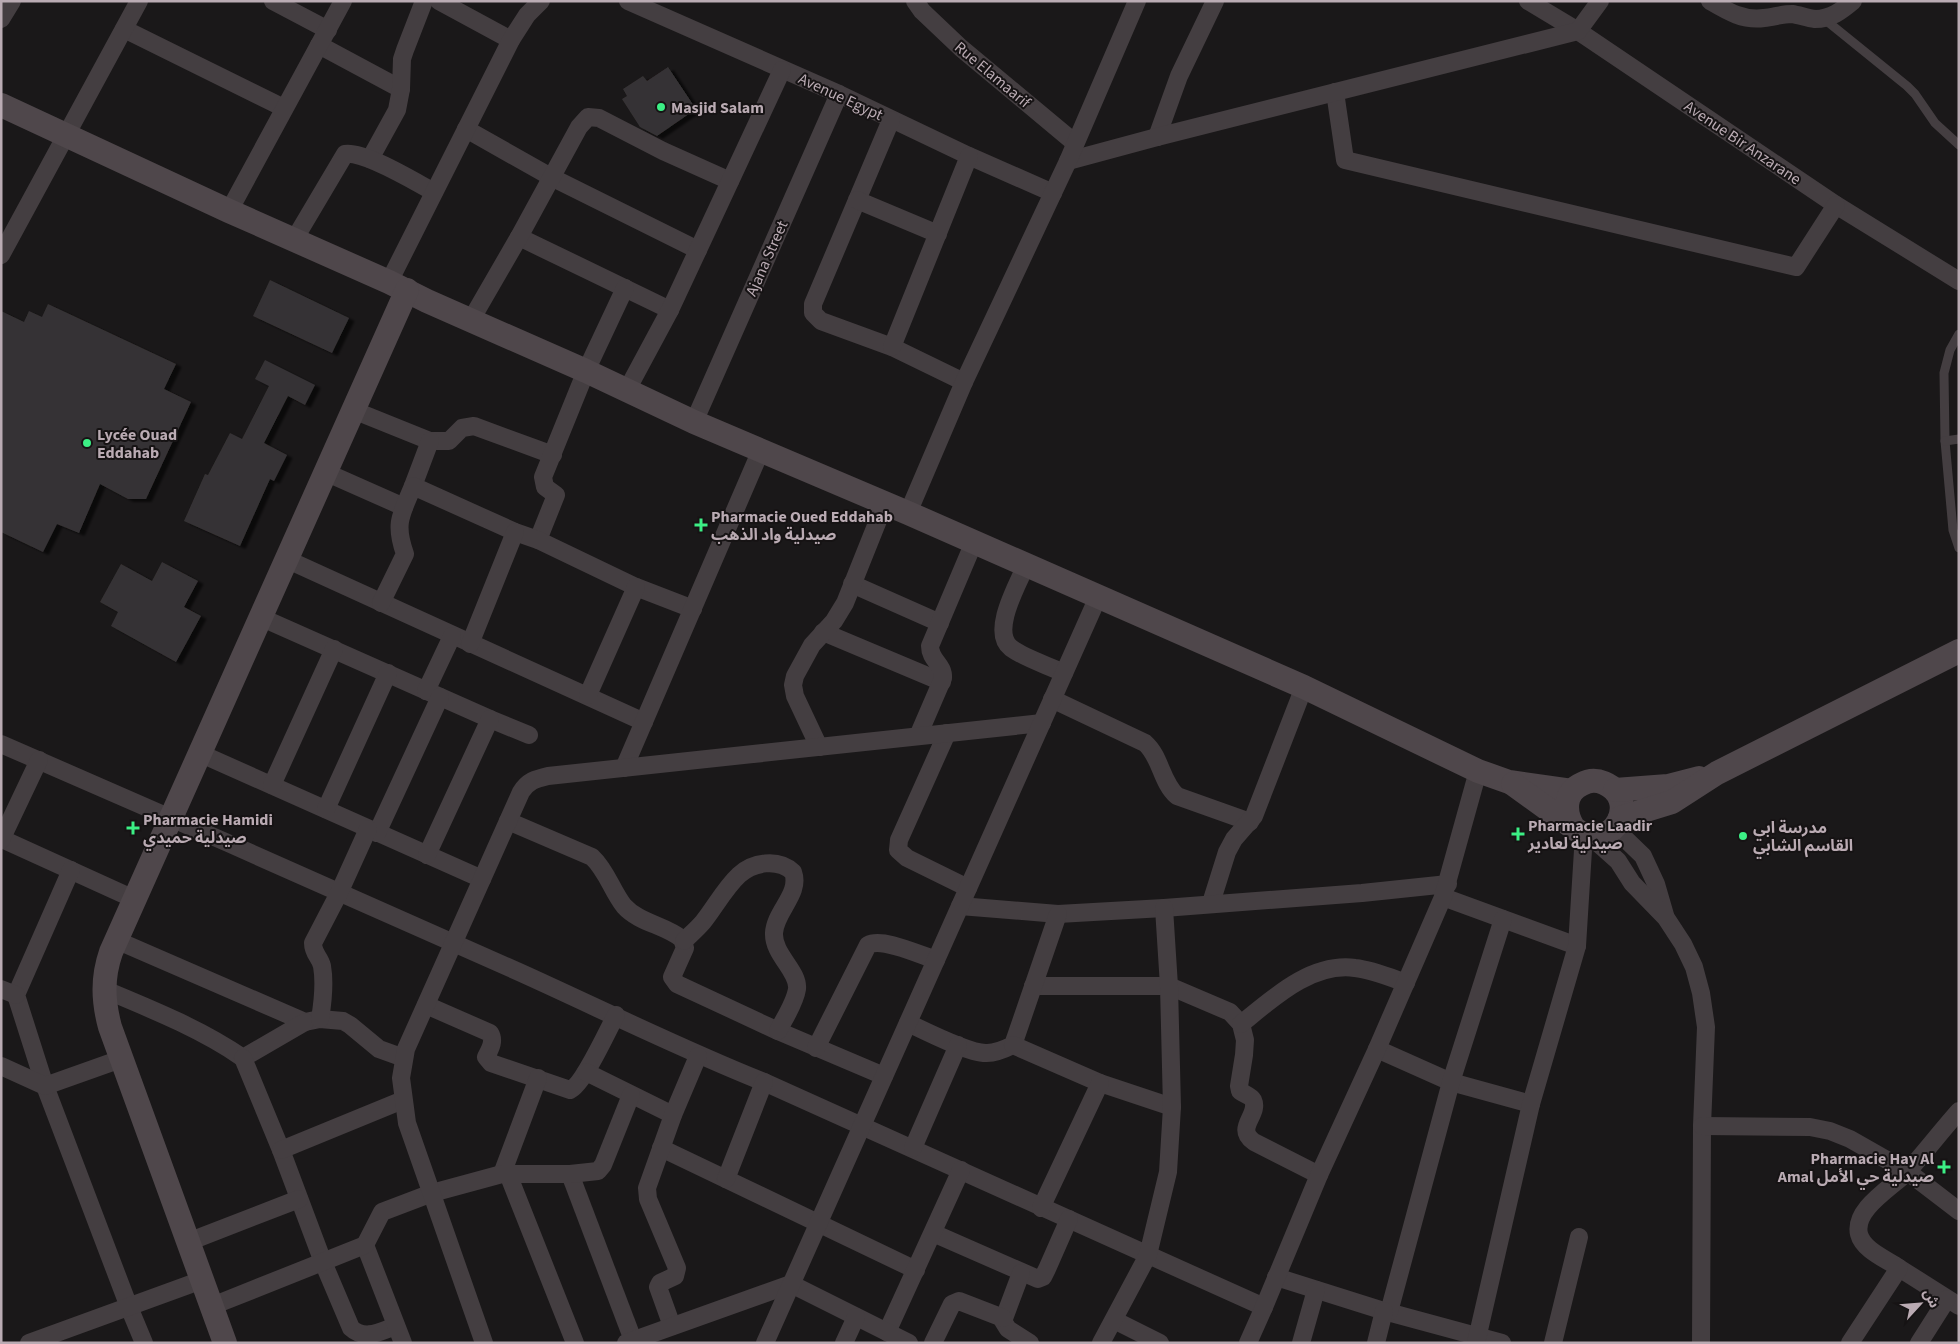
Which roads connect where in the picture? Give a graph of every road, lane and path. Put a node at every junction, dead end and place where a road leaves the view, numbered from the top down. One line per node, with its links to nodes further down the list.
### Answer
1 (12, 1): 17 (street)
2 (272, 1): 20 (street)
3 (343, 1): 20 (street)
4 (424, 1): 23 (street)
5 (439, 1): 21 (street)
6 (541, 1): 21 (street)
7 (628, 1): 22 (street, Avenue Egypt)
8 (915, 1): 32 (street, Rue Elamaarif)
9 (1215, 1): 31 (street)
10 (1528, 1): 19 (street, Avenue Bir Anzarane)
11 (1600, 1): 19 (street)
12 (1710, 1): 16 (street)
13 (1853, 1): 16 (street)
14 (132, 3): 18 (street)
15 (1130, 5): 32 (street)
16 (1822, 18): 33 (lane)
17 (1, 19)
18 (124, 29): 27 (street); 30 (street)
19 (1578, 31): 24 (street); 42 (street, Avenue Bir Anzarane)
20 (323, 38): 23 (street); 27 (street)
21 (510, 40): 29 (street)
22 (782, 70): 25 (street, Avenue Egypt); 38 (street)
23 (401, 89): 35 (street)
24 (1335, 92): 31 (street); 42 (street)
25 (839, 94): 28 (street, Avenue Egypt); 60 (street, Ajana Street)
26 (1, 105): 30 (main road)
27 (284, 108): 43 (street)
28 (891, 120): 34 (street, Avenue Egypt); 41 (street)
29 (466, 129): 37 (street); 39 (street)
30 (67, 134): 43 (main road); 48 (street)
31 (1157, 137): 36 (street)
32 (1075, 143): 36 (street)
33 (1959, 145)
34 (970, 156): 40 (street, Avenue Egypt); 44 (street)
35 (370, 159): 39 (street); 46 (street)
36 (1068, 161): 40 (street)
37 (551, 177): 38 (street); 45 (street); 47 (street)
38 (730, 182): 47 (street)
39 (434, 192): 50 (street)
40 (1053, 193): 57 (street)
41 (857, 200): 44 (street); 55 (street)
42 (1836, 205): 49 (street, Avenue Bir Anzarane)
43 (229, 211): 46 (main road)
44 (938, 234): 55 (street)
45 (519, 237): 51 (street); 53 (street)
46 (294, 240): 50 (main road)
47 (698, 250): 52 (street)
48 (1, 255)
49 (1959, 281)
50 (398, 286): 53 (main road); 59 (main road)
51 (625, 288): 52 (street); 56 (street)
52 (670, 310): 58 (street)
53 (471, 320): 56 (main road)
54 (1959, 334): 63 (lane)
55 (892, 348): 57 (street)
56 (586, 371): 58 (main road); 65 (street)
57 (964, 382): 70 (street)
58 (627, 390): 60 (main road)
59 (353, 410): 62 (street); 66 (main road)
60 (694, 422): 64 (main road)
61 (1959, 439): 63 (lane)
62 (430, 441): 65 (street); 67 (street)
63 (1944, 441): 74 (lane)
64 (761, 450): 68 (main road); 81 (street)
65 (553, 455): 72 (street)
66 (325, 472): 69 (street); 75 (main road)
67 (413, 486): 69 (street); 71 (street)
68 (885, 503): 70 (main road); 77 (street)
69 (404, 507): 80 (street)
70 (908, 513): 73 (main road)
71 (515, 532): 72 (street); 86 (street)
72 (538, 540): 78 (street)
73 (974, 542): 76 (main road); 83 (street)
74 (1959, 548)
75 (286, 559): 80 (street); 82 (main road)
76 (1026, 565): 79 (main road); 90 (street)
77 (852, 584): 83 (street); 84 (street)
78 (636, 587): 81 (street); 94 (street)
79 (1098, 597): 90 (street); 92 (main road)
80 (381, 603): 85 (street)
81 (693, 608): 97 (street)
82 (260, 617): 87 (street); 104 (main road)
83 (940, 623): 91 (street)
84 (823, 632): 91 (street); 103 (street)
85 (452, 636): 86 (street); 93 (street)
86 (470, 644): 94 (street)
87 (334, 649): 89 (street); 110 (street)
88 (1959, 651): 108 (main road)
89 (388, 673): 93 (street); 113 (street)
90 (1064, 673): 95 (street)
91 (942, 682): 101 (street)
92 (1304, 687): 107 (main road); 116 (street)
93 (433, 694): 96 (street); 118 (street)
94 (588, 695): 97 (street)
95 (1052, 699): 98 (street); 116 (street)
96 (490, 720): 100 (street); 121 (street)
97 (644, 722): 106 (street)
98 (1042, 723): 99 (street); 124 (street)
99 (946, 733): 101 (street); 124 (street)
100 (529, 735)
101 (918, 736): 103 (street)
102 (1, 744): 105 (street)
103 (819, 747): 106 (street)
104 (199, 753): 110 (street); 114 (main road)
105 (39, 760): 114 (street); 120 (street)
106 (624, 768): 115 (street)
107 (1478, 771): 109 (main road); 125 (street)
108 (1717, 773): 111 (main road); 117 (main road)
109 (1509, 782): 112 (main road); 119 (main road)
110 (272, 786): 113 (street)
111 (1615, 790): 112 (main road); 117 (main road)
112 (1572, 791): 119 (main road)
113 (326, 809): 118 (street)
114 (171, 817): 126 (street); 127 (main road)
115 (508, 821): 123 (street); 135 (street)
116 (1250, 822): 128 (street)
117 (1617, 823): 119 (main road); 132 (street)
118 (372, 831): 121 (street); 126 (street)
119 (1582, 832): 132 (street); 137 (street)
120 (2, 839): 122 (street)
121 (427, 855): 123 (street)
122 (71, 870): 127 (street); 143 (street)
123 (482, 879): 136 (street)
124 (968, 888): 129 (street)
125 (1446, 890): 128 (street); 133 (street); 139 (street)
126 (339, 893): 136 (street); 146 (street)
127 (134, 899): 134 (main road)
128 (1211, 904): 130 (street)
129 (960, 906): 131 (street); 138 (street)
130 (1164, 908): 131 (street); 141 (street)
131 (1058, 914): 140 (street)
132 (1666, 918): 172 (street)
133 (1502, 919): 137 (street); 164 (street)
134 (116, 940): 142 (main road); 146 (street)
135 (684, 942): 149 (street); 149 (street)
136 (454, 943): 144 (street); 145 (street)
137 (1577, 946): 168 (street)
138 (936, 960): 147 (street); 152 (street)
139 (1406, 983): 148 (street); 153 (street)
140 (1033, 986): 141 (street); 151 (street)
141 (1169, 986): 148 (street); 169 (street)
142 (103, 990): 155 (street); 157 (main road)
143 (9, 992): 165 (street)
144 (426, 1005): 156 (street); 161 (street)
145 (616, 1015): 154 (street); 159 (street)
146 (313, 1021): 155 (street); 156 (street)
147 (908, 1023): 150 (street); 160 (street)
148 (1241, 1024): 181 (street)
149 (778, 1031): 152 (street)
150 (958, 1045): 151 (street); 175 (street)
151 (1013, 1045): 163 (street)
152 (816, 1048): 160 (street)
153 (1378, 1049): 164 (street); 181 (street)
154 (698, 1056): 162 (street); 171 (street)
155 (243, 1058): 176 (street)
156 (404, 1058): 167 (street)
157 (121, 1059): 165 (street); 191 (main road)
158 (1, 1066): 165 (street)
159 (586, 1072): 161 (street); 166 (street)
160 (884, 1076): 173 (street)
161 (538, 1078): 179 (street)
162 (764, 1082): 173 (street); 182 (street)
163 (1100, 1082): 169 (street); 185 (street)
164 (1451, 1082): 168 (street); 206 (street)
165 (46, 1086): 204 (street)
166 (630, 1094): 171 (street); 180 (street)
167 (403, 1100): 176 (street); 183 (street)
168 (1530, 1104): 213 (street)
169 (1172, 1107): 193 (street)
170 (1959, 1111): 178 (street)
171 (673, 1115): 174 (street)
172 (1702, 1126): 178 (street); 233 (street)
173 (861, 1127): 175 (street); 188 (street)
174 (661, 1148): 182 (street); 211 (street)
175 (913, 1148): 177 (street)
176 (281, 1150): 184 (street)
177 (961, 1170): 185 (street); 189 (street)
178 (1908, 1172): 186 (street); 195 (street)
179 (505, 1174): 180 (street); 183 (street); 220 (street)
180 (570, 1174): 214 (street)
181 (1319, 1175): 198 (street)
182 (726, 1179): 188 (street)
183 (432, 1194): 192 (street); 219 (street)
184 (300, 1199): 191 (street); 194 (street)
185 (1041, 1208): 187 (street)
186 (1959, 1210)
187 (1069, 1219): 193 (street); 197 (street)
188 (818, 1224): 196 (street); 200 (street)
189 (933, 1233): 196 (street); 197 (street)
190 (1579, 1237): 232 (street)
191 (188, 1242): 199 (main road)
192 (365, 1245): 194 (street); 210 (street)
193 (1148, 1255): 205 (street); 209 (street)
194 (323, 1262): 203 (street); 210 (street)
195 (1899, 1268): 202 (street); 234 (street)
196 (916, 1270): 212 (street)
197 (1021, 1273): 208 (street)
198 (1276, 1277): 201 (street); 205 (street)
199 (202, 1280): 203 (main road); 204 (street)
200 (791, 1284): 207 (street); 211 (street); 221 (street)
201 (1316, 1290): 206 (street); 229 (street)
202 (1953, 1303): 235 (street)
203 (212, 1306): 217 (main road)
204 (129, 1307): 215 (street); 216 (street)
205 (1264, 1307): 228 (street)
206 (1387, 1311): 213 (street); 230 (street)
207 (856, 1317): 212 (street); 222 (street)
208 (1003, 1318): 224 (street); 225 (street)
209 (1114, 1320): 226 (street); 227 (street)
210 (396, 1326): 218 (street)
211 (672, 1326): 214 (street)
212 (888, 1332): 223 (street)
213 (1477, 1339): 231 (street)
214 (639, 1340)
215 (29, 1343)
216 (144, 1343)
217 (225, 1343)
218 (402, 1343)
219 (484, 1343)
220 (575, 1343)
221 (765, 1343)
222 (844, 1343)
223 (909, 1343)
224 (933, 1343)
225 (1030, 1343)
226 (1101, 1343)
227 (1160, 1343)
228 (1248, 1343)
229 (1301, 1343)
230 (1376, 1343)
231 (1502, 1343)
232 (1553, 1343)
233 (1702, 1343)
234 (1850, 1343)
235 (1919, 1343)

